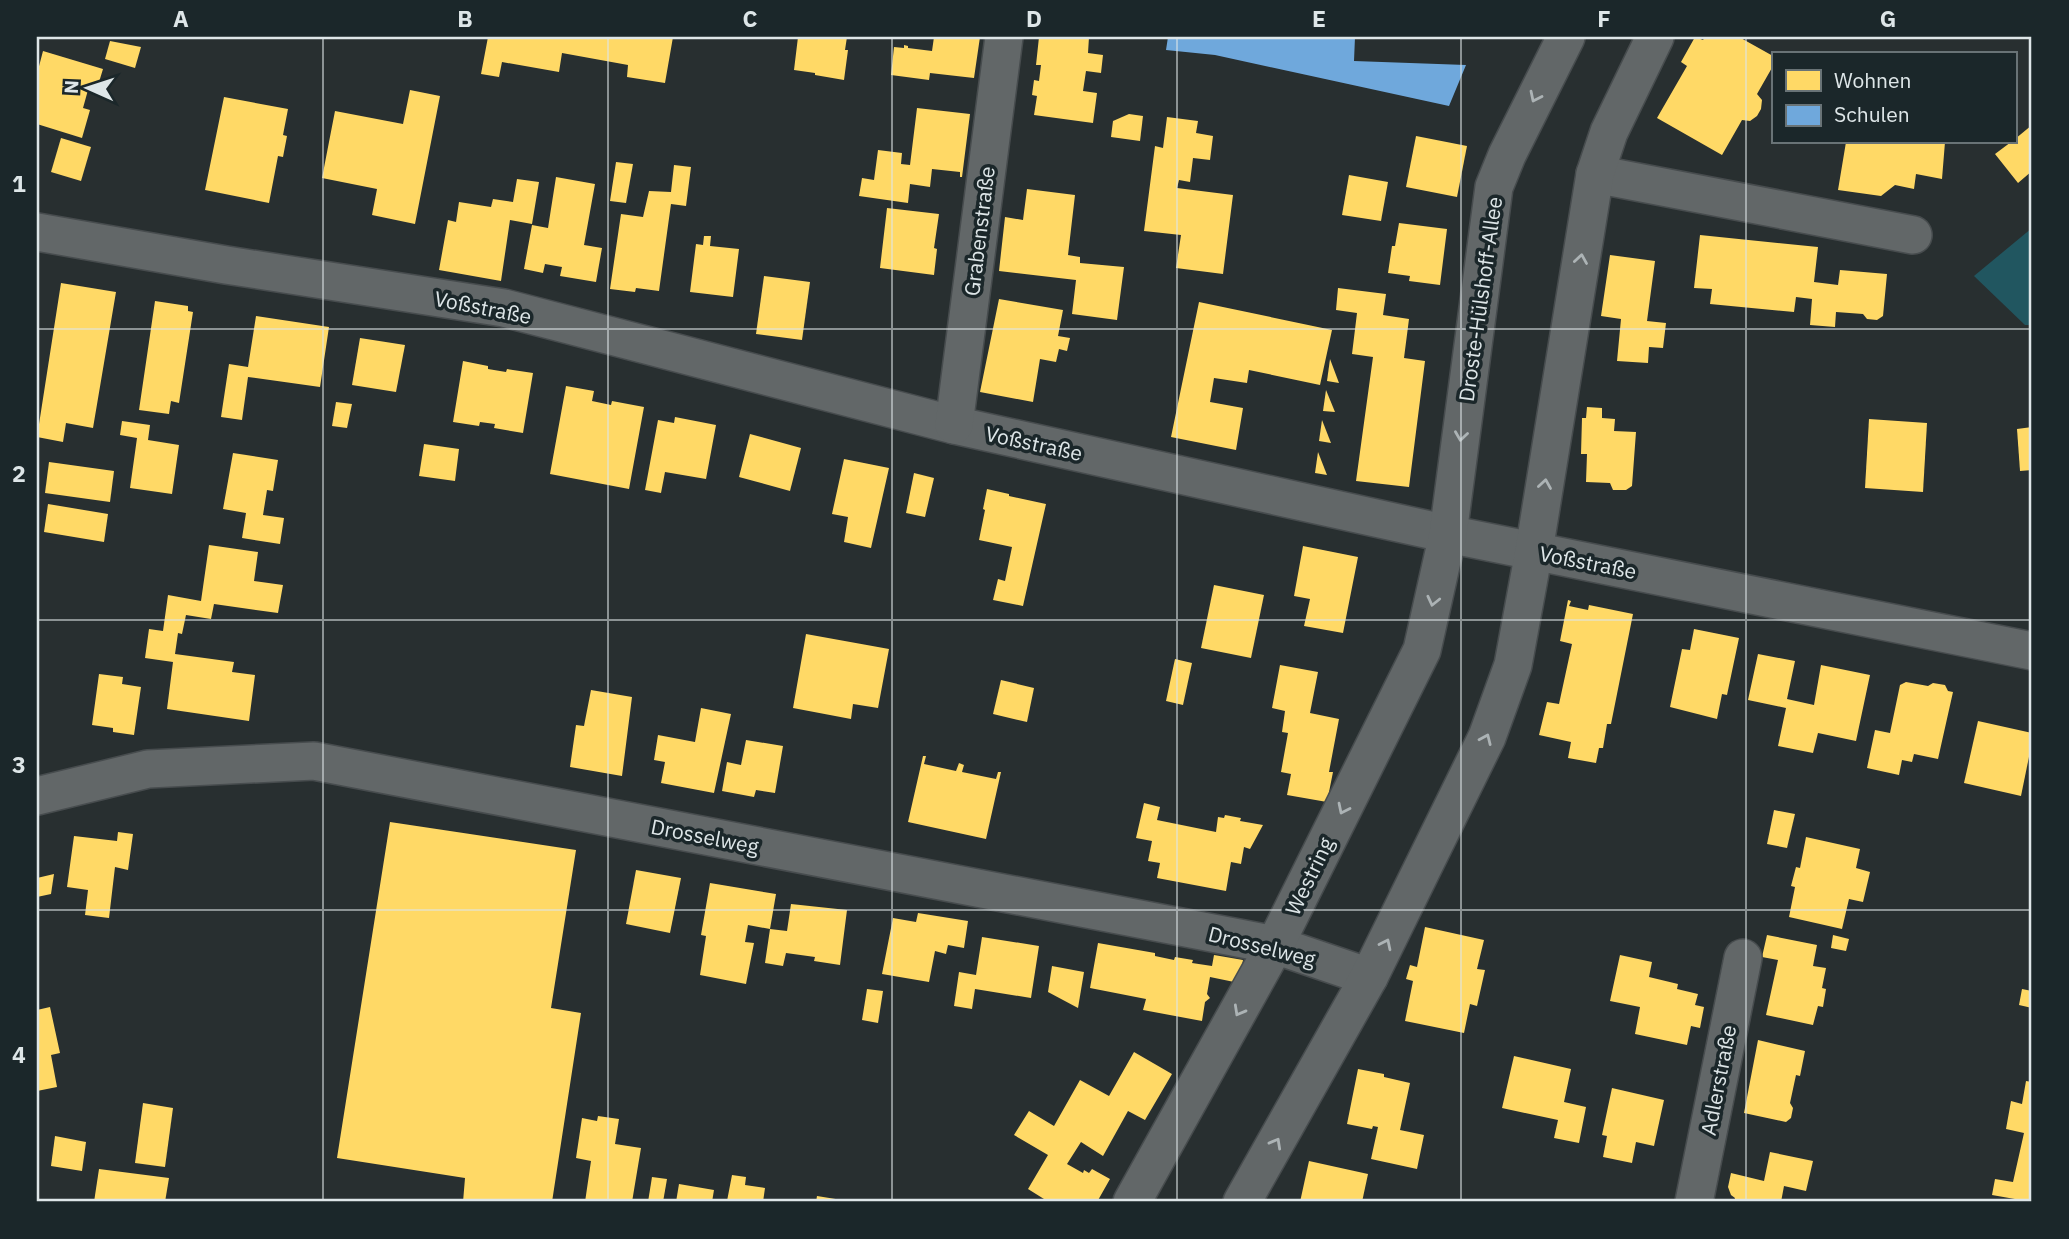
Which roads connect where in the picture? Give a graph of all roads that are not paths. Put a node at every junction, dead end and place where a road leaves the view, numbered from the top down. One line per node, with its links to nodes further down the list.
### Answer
1 (1004, 37): 7 (street, Grabenstraße)
2 (1566, 37): 8 (street, Droste-Hülshoff-Allee, one-way to 8)
3 (1655, 37): 4 (street)
4 (1595, 174): 6 (street); 9 (street, one-way to 4)
5 (37, 232): 7 (street, Voßstraße)
6 (1913, 235)
7 (954, 425): 8 (street, Voßstraße)
8 (1448, 534): 9 (street, Voßstraße); 12 (street, Westring, one-way to 12)
9 (1534, 551): 10 (street, Voßstraße); 14 (street, one-way to 9)
10 (2032, 651)
11 (37, 796): 12 (street, Drosselweg)
12 (1275, 945): 14 (street, Drosselweg); 15 (street, Westring, one-way to 15)
13 (1743, 958): 17 (street, Adlerstraße)
14 (1369, 977): 16 (street, one-way to 14)
15 (1132, 1202)
16 (1242, 1202)
17 (1694, 1202)

